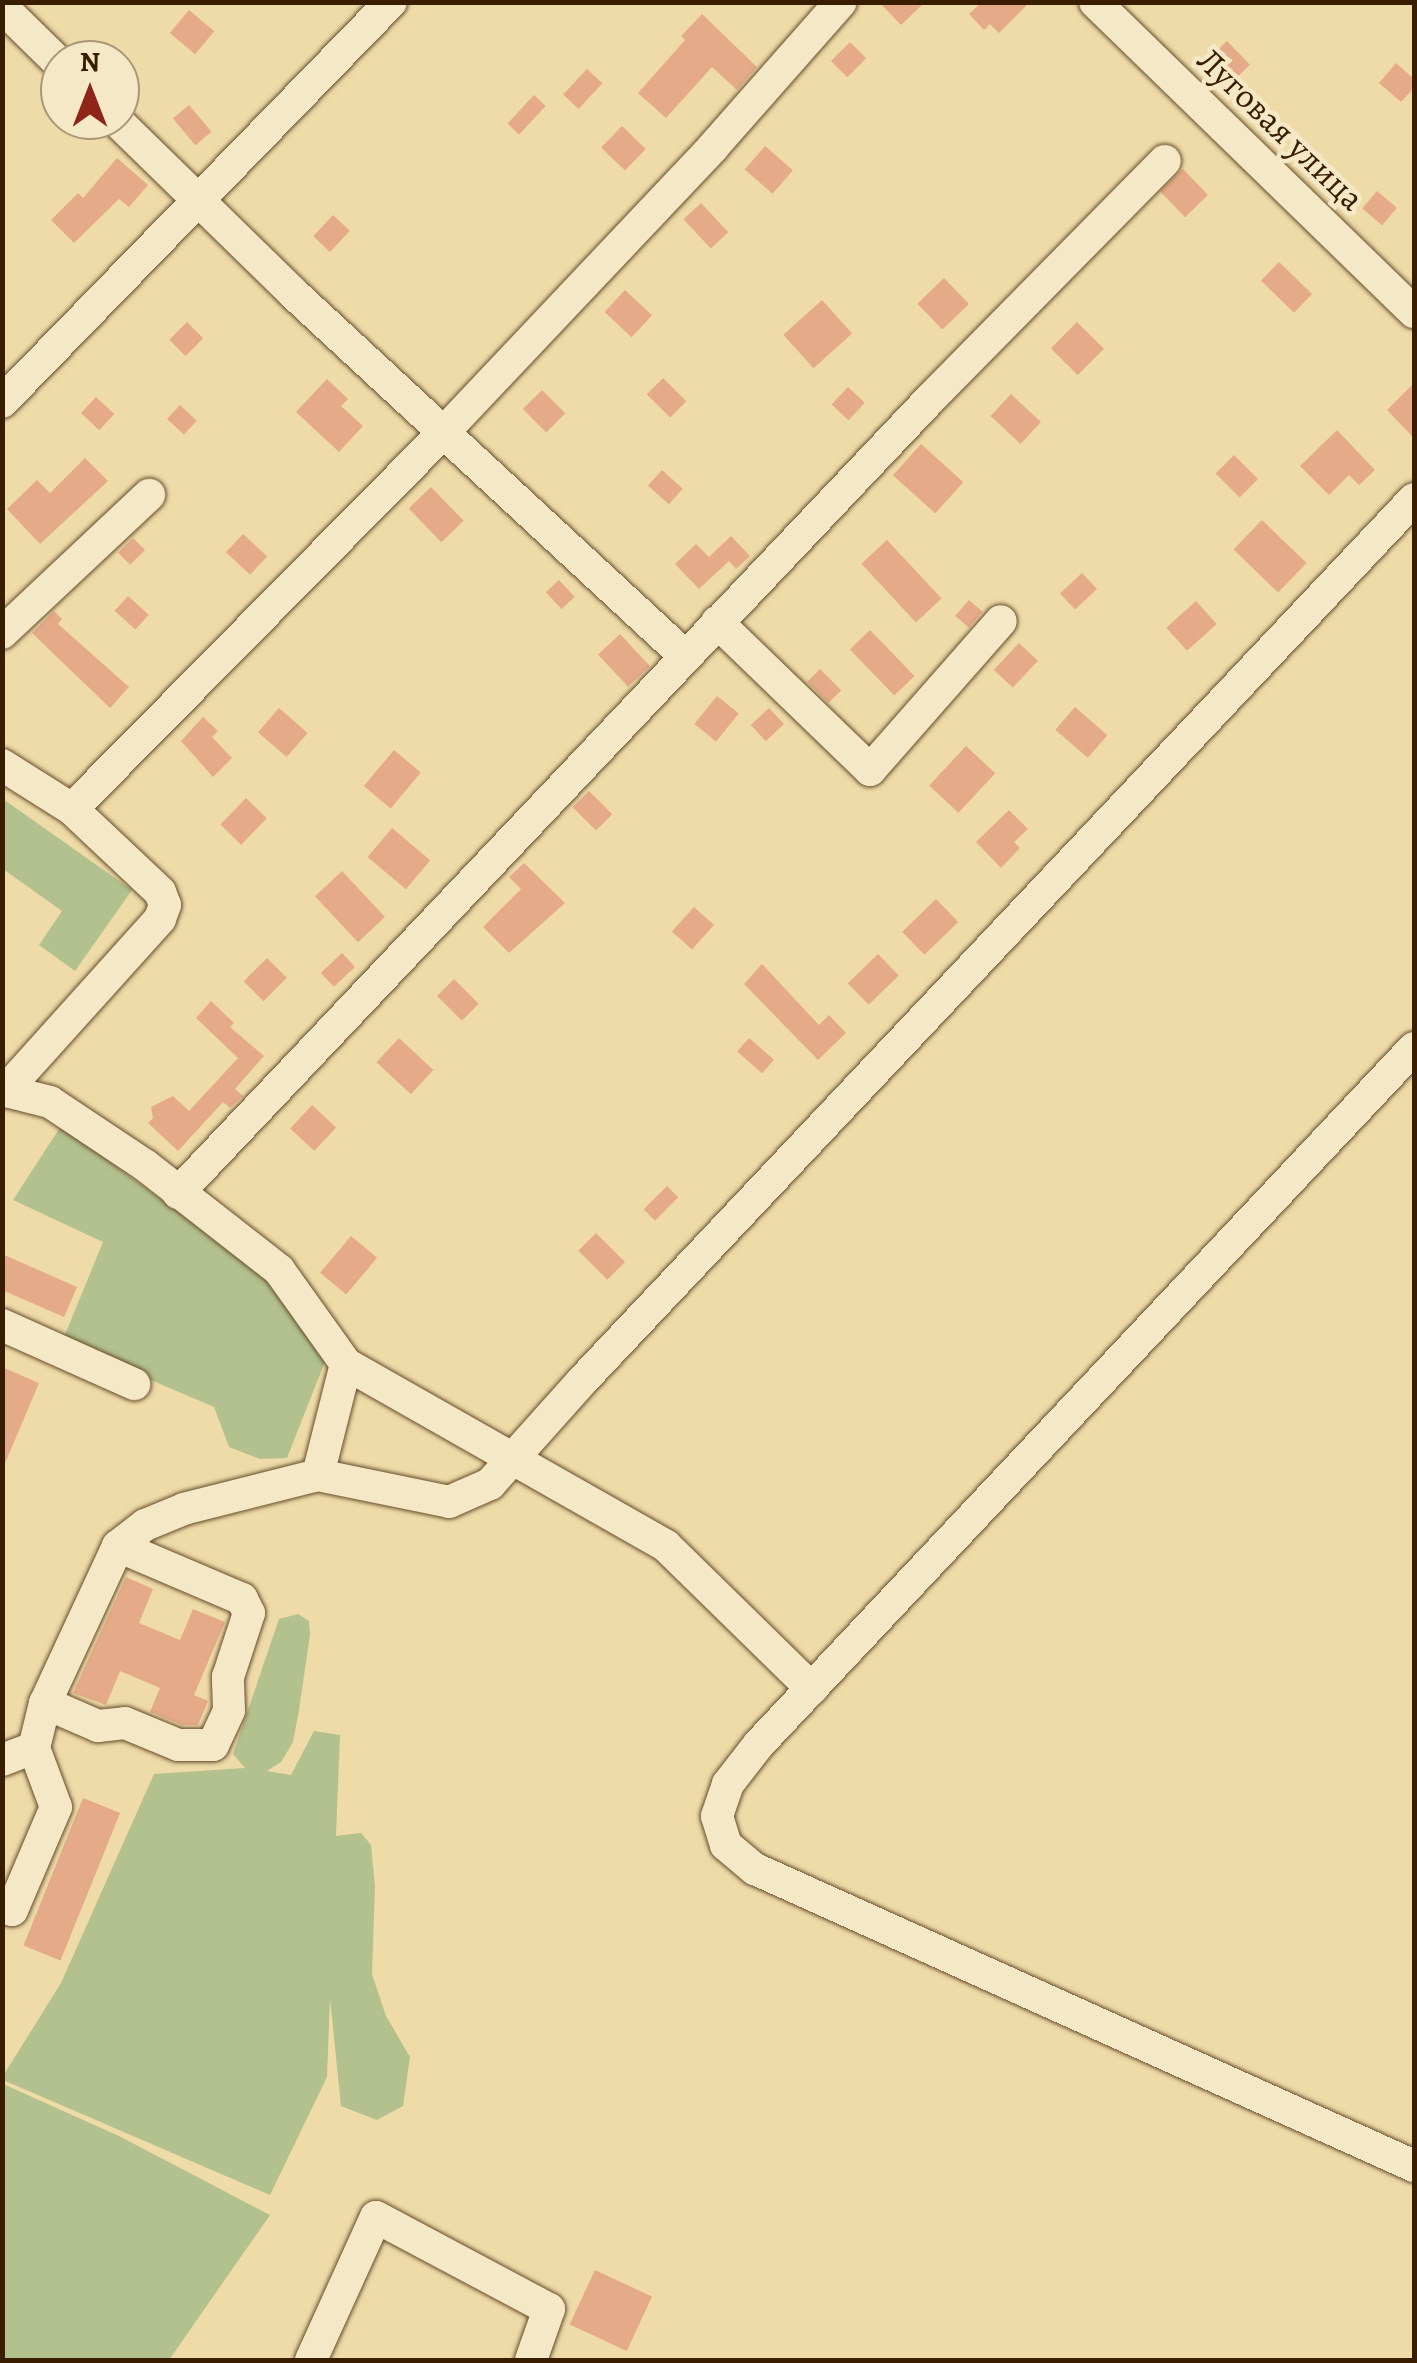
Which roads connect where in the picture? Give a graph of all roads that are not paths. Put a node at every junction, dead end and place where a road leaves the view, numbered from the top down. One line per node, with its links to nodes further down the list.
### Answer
1 (391, 2): 8 (street)
2 (841, 2): 11 (street)
3 (1095, 2): 9 (street, Луговая улица)
4 (2, 6): 5 (street)
5 (40, 44)
6 (136, 140): 8 (street)
7 (1164, 161): 15 (street)
8 (198, 201): 10 (street); 11 (street)
9 (1414, 312)
10 (2, 402)
11 (443, 432): 17 (street); 19 (street)
12 (148, 495): 16 (street)
13 (1414, 499): 26 (street)
14 (1001, 621): 15 (street)
15 (717, 622): 17 (street)
16 (2, 632)
17 (685, 656): 22 (street)
18 (2, 765): 19 (street)
19 (72, 808): 21 (street)
20 (1414, 1048): 29 (street)
21 (4, 1090): 22 (street)
22 (178, 1193): 24 (street)
23 (2, 1326): 25 (street)
24 (346, 1364): 26 (street); 27 (street)
25 (134, 1384)
26 (514, 1460): 27 (street); 29 (street)
27 (318, 1476): 28 (street)
28 (118, 1546): 30 (street); 30 (street)
29 (812, 1689): 34 (street)
30 (45, 1702): 31 (street)
31 (34, 1748): 32 (street); 33 (street)
32 (2, 1760)
33 (2, 1906)
34 (1414, 2166)
35 (311, 2360): 36 (street)
36 (531, 2360)

